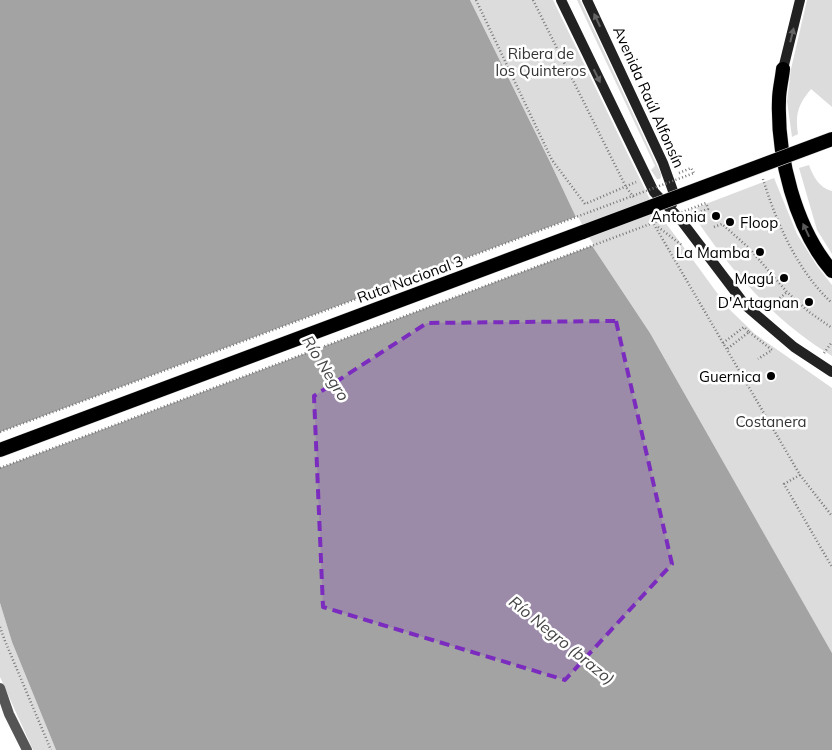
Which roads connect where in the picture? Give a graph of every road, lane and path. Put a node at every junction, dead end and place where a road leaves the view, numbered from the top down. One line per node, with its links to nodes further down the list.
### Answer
1 (476, 0): 11 (path)
2 (533, 0): 11 (path)
3 (561, 0): 8 (main road, one-way to 8)
4 (587, 0): 9 (main road, Avenida Raúl Alfonsín, one-way to 4)
5 (800, 0): 6 (main road, one-way to 5)
6 (783, 69): 19 (highway, one-way to 6)
7 (832, 138): 30 (highway, Ruta Nacional 3, bridge)
8 (647, 177): 11 (path); 13 (main road)
9 (668, 177): 13 (main road, Avenida Raúl Alfonsín); 29 (path, bridge)
10 (763, 177): 21 (path)
11 (626, 187): 12 (path)
12 (636, 200)
13 (672, 210): 14 (main road)
14 (680, 219): 28 (main road); 31 (path, bridge)
15 (652, 220): 16 (path)
16 (657, 226): 18 (path); 25 (path)
17 (714, 227): 20 (path)
18 (683, 246)
19 (832, 271)
20 (787, 292): 22 (path); 23 (path)
21 (832, 303)
22 (768, 307)
23 (832, 328)
24 (749, 332): 25 (path); 26 (path); 27 (path)
25 (723, 342): 26 (path)
26 (727, 349): 32 (path)
27 (758, 359)
28 (832, 372)
29 (0, 432)
30 (0, 450)
31 (0, 468)
32 (800, 475): 33 (path); 34 (path)
33 (832, 516)
34 (832, 567)
35 (0, 627): 38 (path)
36 (0, 688): 37 (street)
37 (27, 750)
38 (51, 750)

